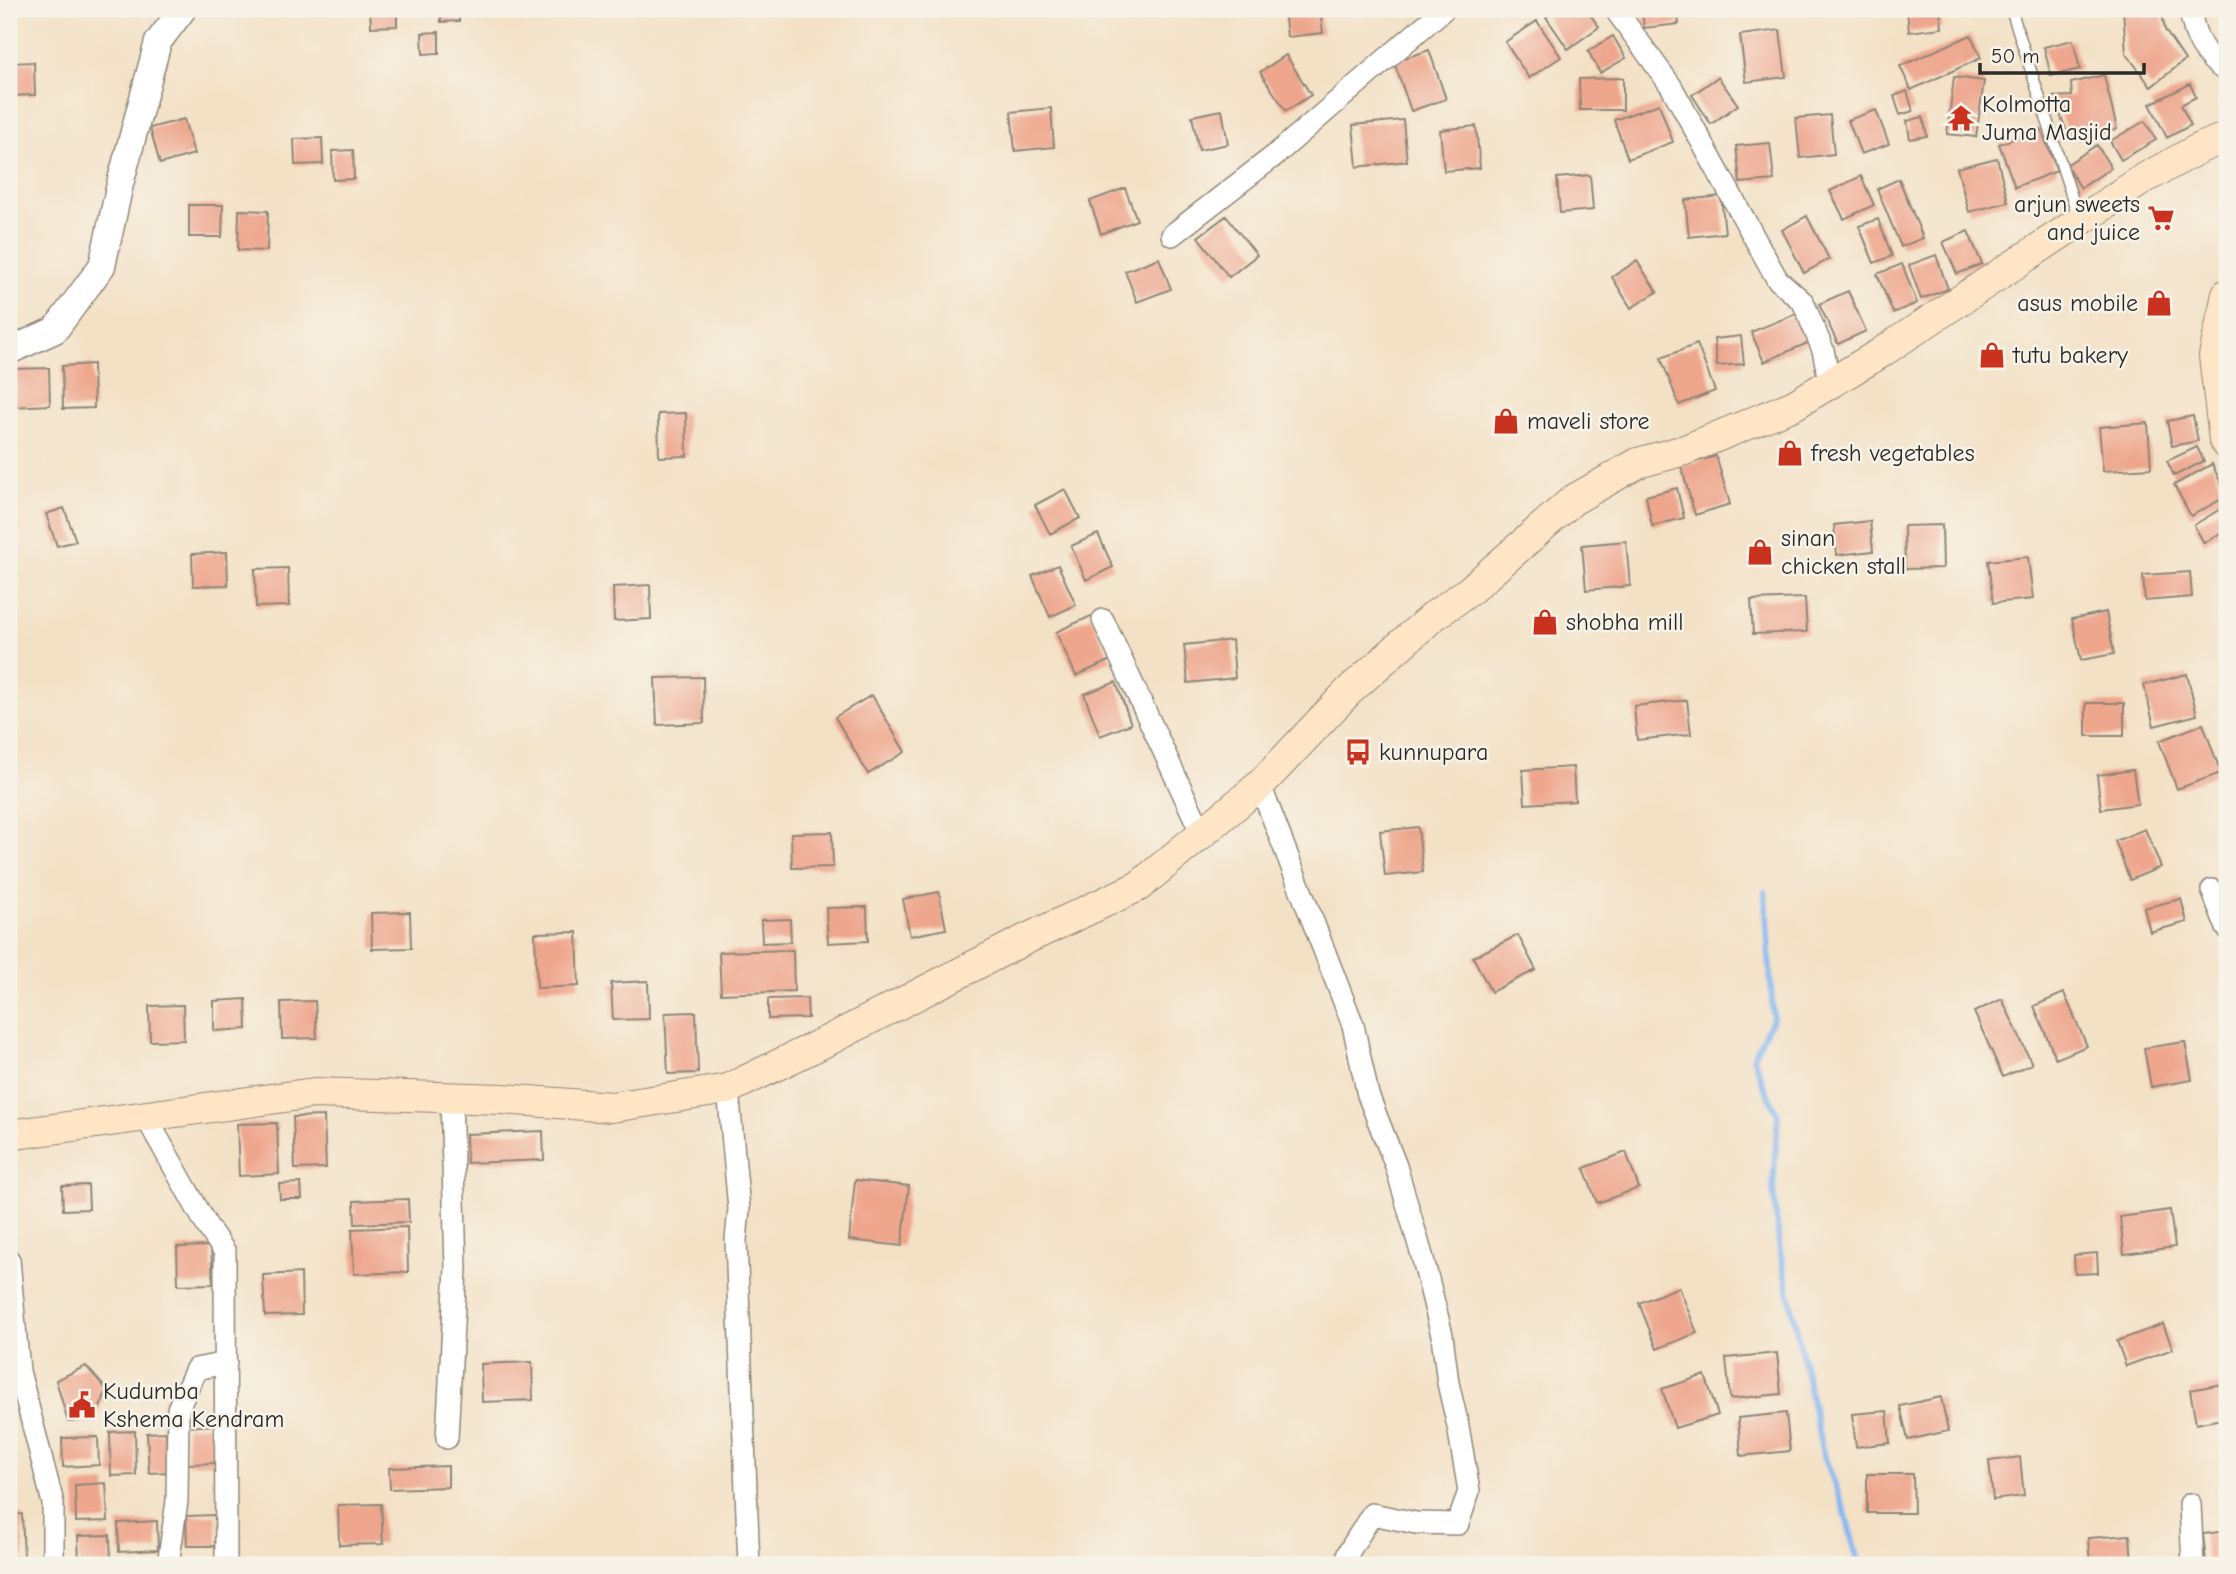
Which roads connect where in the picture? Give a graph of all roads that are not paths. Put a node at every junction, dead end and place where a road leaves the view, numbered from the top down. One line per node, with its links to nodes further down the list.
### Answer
1 (183, 9): 11 (street)
2 (1444, 9): 9 (street)
3 (1615, 9): 12 (street)
4 (2011, 9): 8 (lane)
5 (2190, 9): 6 (street)
6 (2227, 72)
7 (2227, 137): 8 (main road)
8 (2079, 222): 12 (main road)
9 (1172, 235)
10 (2227, 294): 13 (main road)
11 (9, 351)
12 (1830, 384): 15 (main road)
13 (2227, 445)
14 (1103, 620): 16 (street)
15 (1260, 786): 16 (main road); 31 (street)
16 (1202, 834): 19 (main road)
17 (2212, 890): 18 (street)
18 (2227, 928)
19 (728, 1089): 20 (main road); 30 (street)
20 (451, 1097): 21 (main road); 25 (street)
21 (146, 1117): 22 (main road); 24 (street)
22 (9, 1135)
23 (9, 1259): 27 (street)
24 (226, 1363): 28 (street); 29 (street)
25 (447, 1438)
26 (2190, 1504): 32 (street)
27 (53, 1565)
28 (168, 1565)
29 (226, 1565)
30 (749, 1565)
31 (1348, 1565)
32 (2193, 1565)

